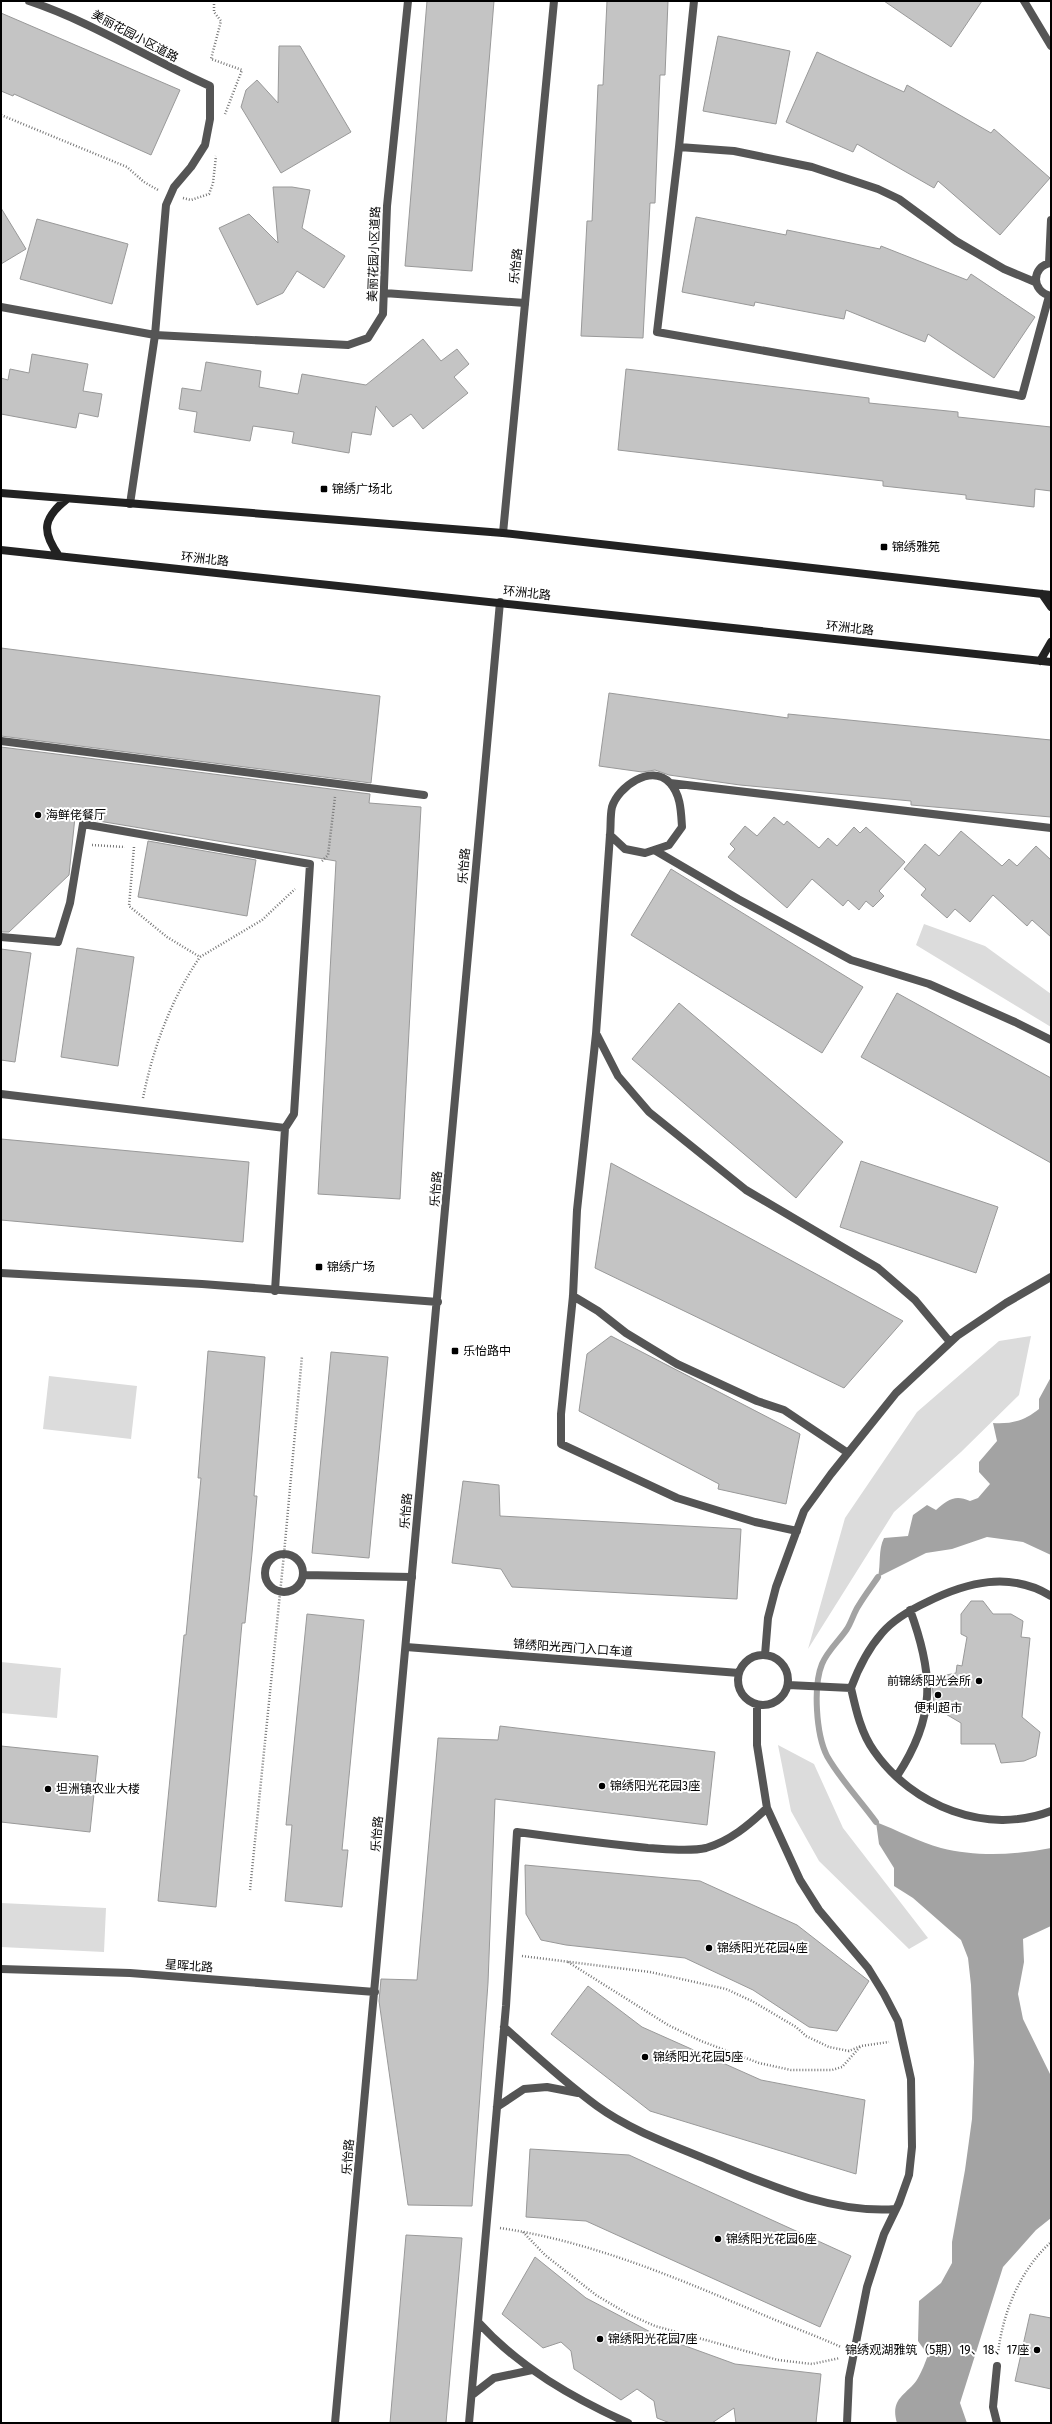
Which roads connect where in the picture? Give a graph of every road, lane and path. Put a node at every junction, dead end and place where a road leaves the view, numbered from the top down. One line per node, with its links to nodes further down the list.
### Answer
1 (29, 1): 9 (street, 美丽花园小区道路)
2 (408, 1): 13 (street, 美丽花园小区道路)
3 (554, 1): 15 (street, 乐怡路)
4 (694, 1): 8 (street)
5 (1024, 1): 6 (street)
6 (1051, 46)
7 (1, 115): 9 (path)
8 (679, 147): 12 (street); 14 (street)
9 (170, 196): 17 (street, 美丽花园小区道路)
10 (1051, 220): 11 (street)
11 (1050, 263): 12 (street)
12 (1035, 282): 14 (street)
13 (384, 294): 15 (street); 17 (street, 美丽花园小区道路)
14 (1050, 296)
15 (525, 303): 21 (street, 乐怡路)
16 (1, 307): 17 (street, 美丽花园小区道路)
17 (155, 335): 20 (street, 美丽花园小区道路)
18 (1, 493): 19 (main road)
19 (67, 498): 20 (main road); 23 (main road)
20 (130, 504): 21 (main road)
21 (503, 533): 24 (main road)
22 (1, 550): 23 (main road, 环洲北路)
23 (59, 556): 26 (main road, 环洲北路)
24 (1042, 594): 25 (main road); 27 (main road)
25 (1051, 595)
26 (500, 602): 29 (main road, 环洲北路); 51 (street, 乐怡路)
27 (1051, 607)
28 (1051, 642): 29 (main road)
29 (1040, 661): 30 (main road, 环洲北路)
30 (1051, 662)
31 (1, 741): 33 (street)
32 (670, 783): 35 (street); 36 (street); 38 (street)
33 (336, 784): 34 (street); 39 (path)
34 (424, 795)
35 (1051, 828)
36 (610, 835): 38 (street); 42 (street)
37 (88, 845): 41 (path)
38 (656, 851): 43 (street)
39 (310, 875): 40 (street); 41 (path); 46 (street)
40 (1, 937)
41 (200, 957): 45 (path)
42 (596, 1034): 50 (street); 52 (street)
43 (1051, 1040)
44 (1, 1094): 45 (street)
45 (140, 1110): 46 (street)
46 (285, 1128): 49 (street)
47 (1, 1273): 49 (street)
48 (1051, 1277): 52 (street)
49 (275, 1291): 51 (street)
50 (573, 1296): 54 (street); 55 (street)
51 (438, 1302): 58 (street, 乐怡路)
52 (950, 1342): 54 (street)
53 (302, 1356): 56 (path)
54 (848, 1453): 55 (street)
55 (797, 1531): 62 (street)
56 (284, 1554): 57 (street); 57 (street); 70 (path)
57 (304, 1575): 58 (street)
58 (412, 1576): 61 (street, 乐怡路)
59 (1051, 1596): 60 (street)
60 (910, 1610): 65 (street); 67 (street)
61 (406, 1647): 63 (street, 锦绣阳光西门入口车道); 74 (street, 乐怡路)
62 (766, 1655): 63 (street); 64 (street)
63 (739, 1673): 66 (street)
64 (788, 1685): 65 (street); 66 (street)
65 (851, 1688): 67 (street)
66 (757, 1705): 68 (street)
67 (897, 1776): 69 (street)
68 (767, 1808): 71 (street); 76 (street)
69 (1051, 1811)
70 (250, 1890)
71 (510, 1953): 72 (path); 75 (street)
72 (565, 1961): 77 (path); 77 (path)
73 (1, 1969): 74 (street, 星晖北路)
74 (375, 1992): 89 (street, 乐怡路)
75 (504, 2027): 78 (street); 79 (street)
76 (904, 2042): 77 (path); 80 (street)
77 (861, 2046)
78 (580, 2093): 79 (street); 80 (street)
79 (498, 2106): 81 (street)
80 (896, 2209): 85 (street)
81 (487, 2226): 82 (path); 84 (street)
82 (523, 2232): 85 (path); 85 (path)
83 (1051, 2242): 86 (path)
84 (479, 2323): 87 (street); 88 (street)
85 (854, 2352): 92 (street)
86 (997, 2366): 93 (street)
87 (532, 2370): 88 (street); 91 (street)
88 (472, 2395): 90 (street)
89 (335, 2423)
90 (469, 2423)
91 (628, 2423)
92 (847, 2423)
93 (997, 2423)

